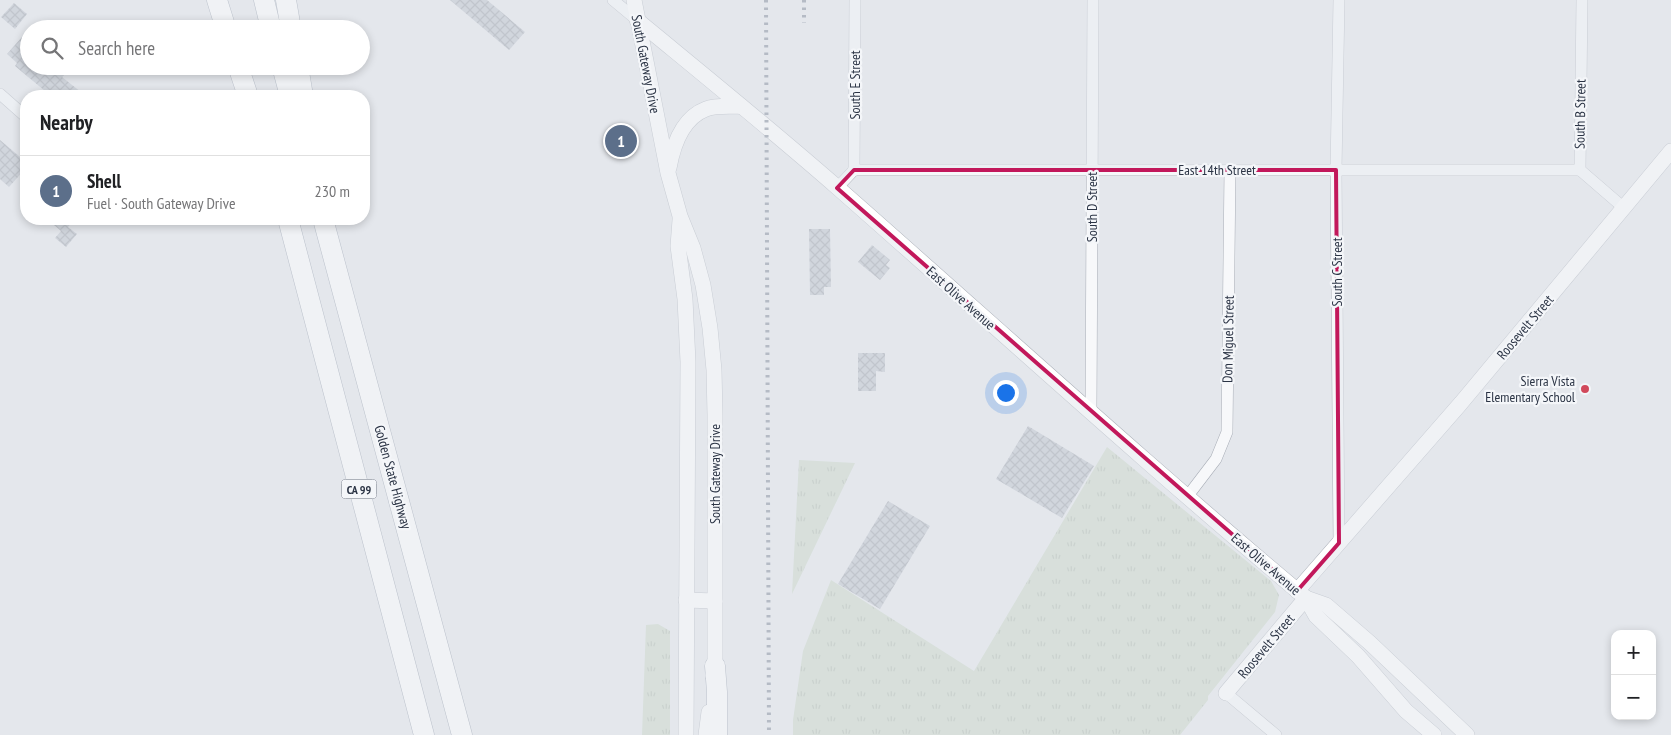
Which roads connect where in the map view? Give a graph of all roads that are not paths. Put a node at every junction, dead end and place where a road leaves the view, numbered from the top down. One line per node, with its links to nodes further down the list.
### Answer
1 (217, 0): 11 (highway)
2 (231, 0): 12 (highway)
3 (264, 0): 13 (highway)
4 (286, 0): 14 (highway)
5 (613, 0): 15 (street, East Olive Avenue)
6 (634, 0): 15 (street, South Gateway Drive)
7 (855, 0): 28 (street, South E Street)
8 (1093, 0): 29 (street, South D Street)
9 (1339, 0): 31 (street, South C Street)
10 (1582, 0): 32 (street, South B Street)
11 (223, 20)
12 (236, 20)
13 (270, 20)
14 (289, 20)
15 (637, 20): 25 (street, East Olive Avenue); 33 (street, South Gateway Drive)
16 (241, 75): 20 (highway)
17 (250, 75): 21 (highway)
18 (284, 75): 22 (highway)
19 (300, 75): 23 (highway)
20 (246, 90)
21 (254, 90)
22 (288, 90)
23 (302, 90)
24 (0, 94): 26 (street)
25 (741, 106): 33 (street); 34 (street, East Olive Avenue)
26 (20, 112)
27 (1671, 151): 35 (street, Roosevelt Street)
28 (854, 170): 29 (street, East 14th Street); 34 (street)
29 (1092, 170): 30 (street, East 14th Street); 39 (street, South D Street)
30 (1230, 170): 31 (street, East 14th Street); 40 (street, Don Miguel Street)
31 (1336, 170): 32 (street, East 14th Street); 41 (street, South C Street)
32 (1580, 170): 35 (street)
33 (668, 173): 36 (street, South Gateway Drive)
34 (837, 188): 39 (street, East Olive Avenue)
35 (1624, 208): 41 (street, Roosevelt Street)
36 (680, 216): 43 (street, South Gateway Drive); 44 (street, South Gateway Drive)
37 (289, 225): 47 (highway, CA 99)
38 (325, 225): 48 (highway, Golden State Highway / CA 99)
39 (1091, 414): 40 (street, East Olive Avenue)
40 (1187, 497): 42 (street, East Olive Avenue)
41 (1339, 543): 42 (street, Roosevelt Street)
42 (1302, 595): 46 (street, Roosevelt Street); 53 (street, East Olive Avenue); 54 (street, East Olive Avenue)
43 (686, 600): 44 (street); 49 (street, South Gateway Drive)
44 (715, 600): 45 (street, South Gateway Drive)
45 (715, 666): 50 (street, South Gateway Drive); 51 (highway)
46 (1226, 693): 52 (street)
47 (424, 735)
48 (462, 735)
49 (686, 735)
50 (706, 735)
51 (717, 735)
52 (1276, 735)
53 (1434, 735)
54 (1468, 735)

